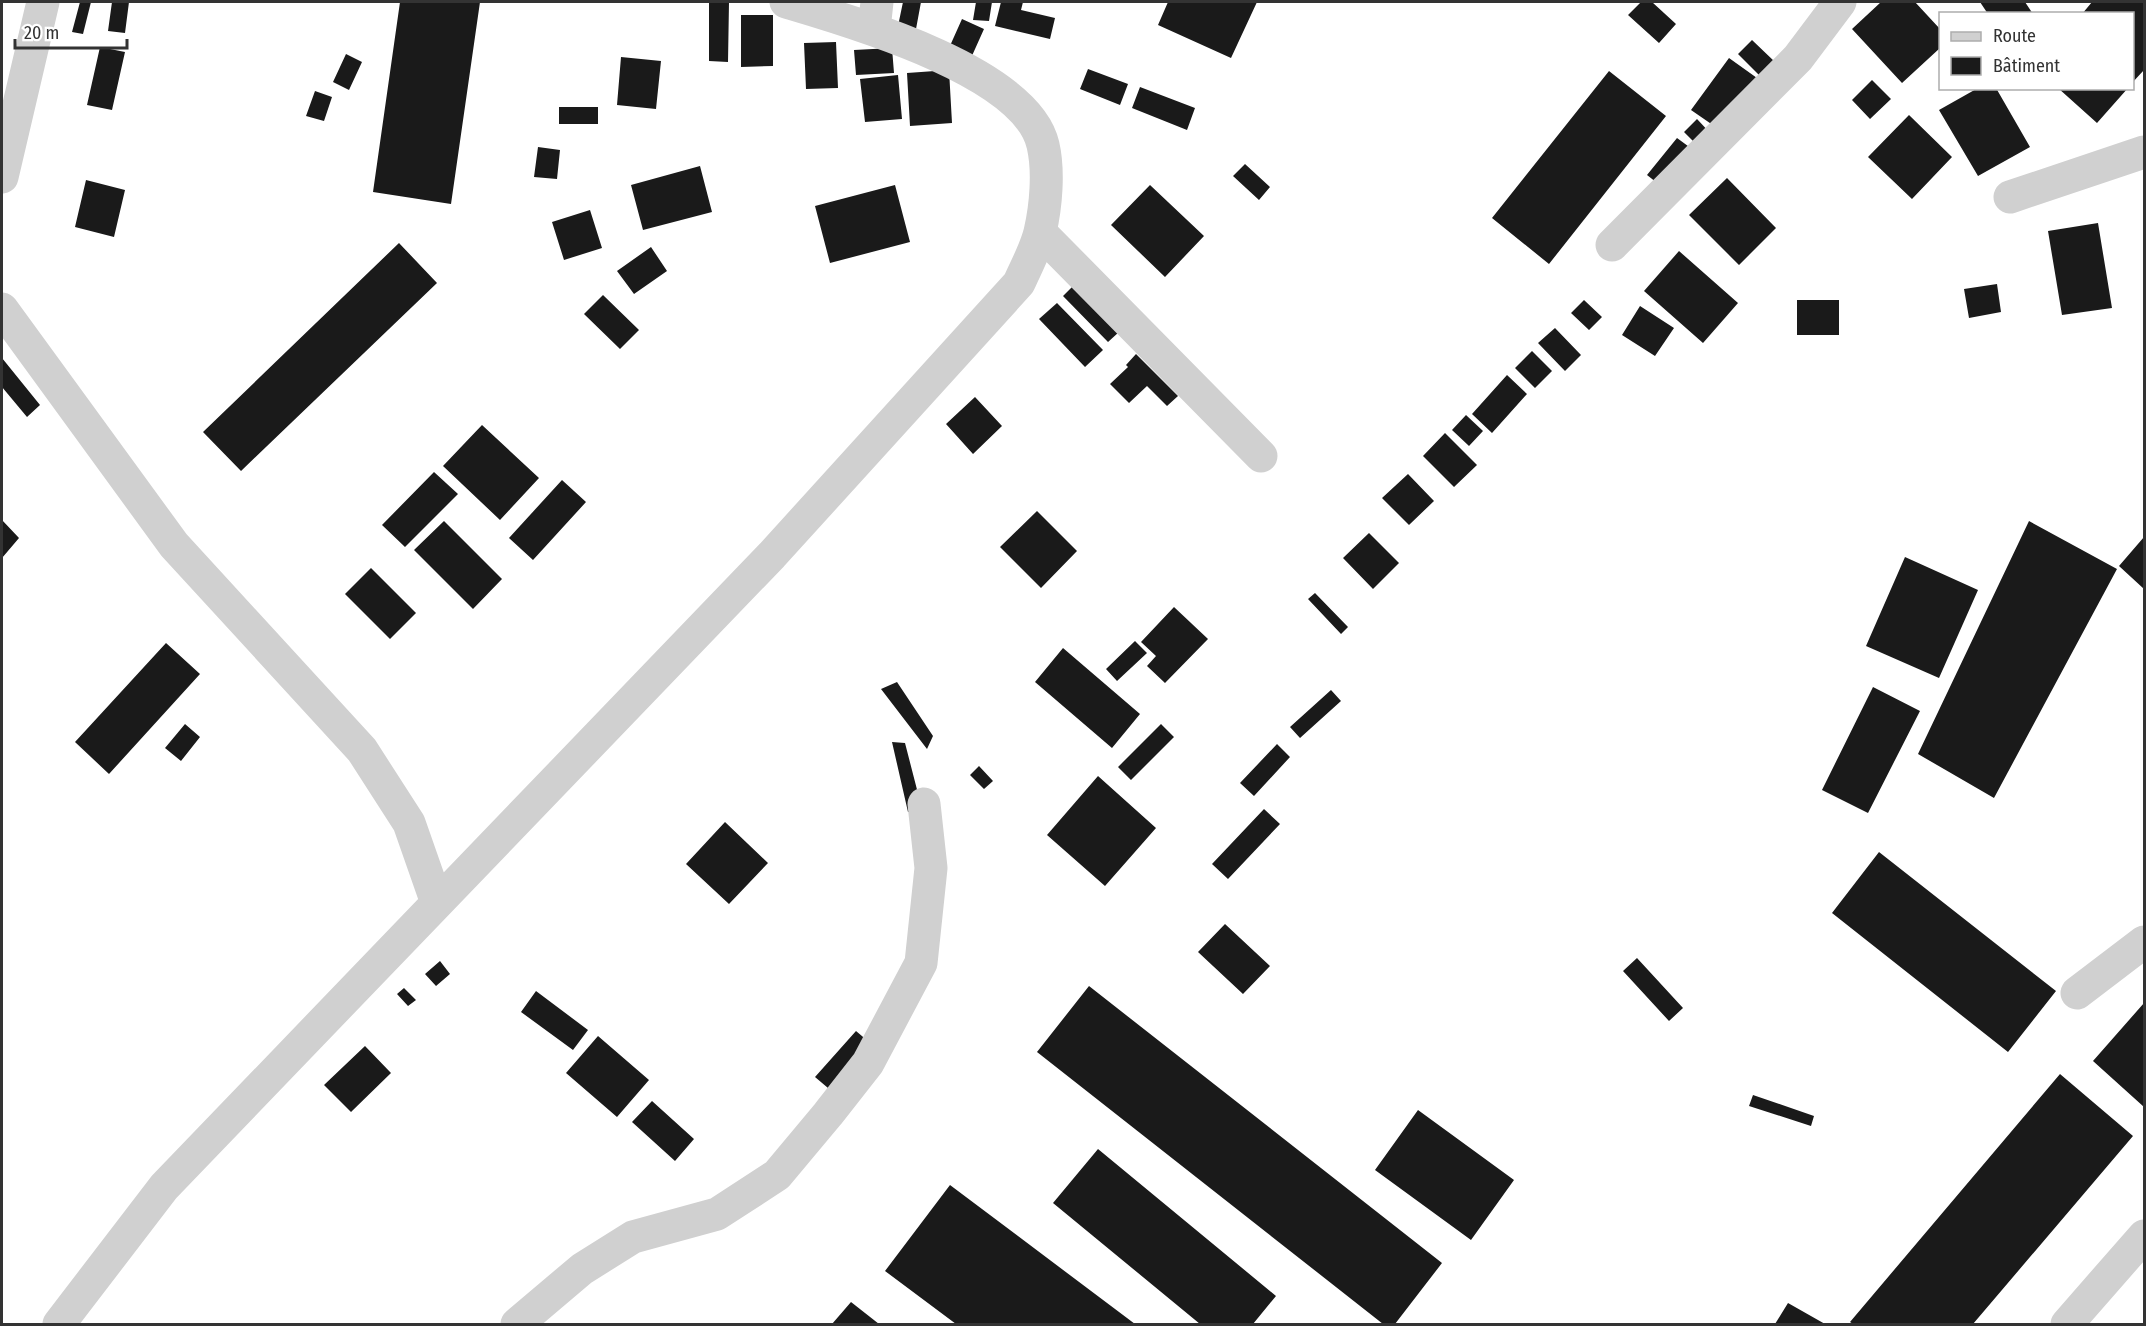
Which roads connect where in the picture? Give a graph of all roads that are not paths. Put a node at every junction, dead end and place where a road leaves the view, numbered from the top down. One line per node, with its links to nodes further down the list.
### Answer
1 (43, 2): 6 (street)
2 (786, 2): 4 (street)
3 (1840, 2): 9 (street)
4 (876, 15): 8 (street)
5 (2145, 152): 7 (street)
6 (2, 177)
7 (2010, 197)
8 (1040, 232): 11 (street); 13 (street)
9 (1612, 245)
10 (2, 309): 13 (street)
11 (1261, 456)
12 (924, 804): 18 (street)
13 (437, 903): 17 (street)
14 (2145, 942): 15 (street)
15 (2077, 993)
16 (2144, 1236): 19 (street)
17 (59, 1324)
18 (518, 1324)
19 (2067, 1324)

